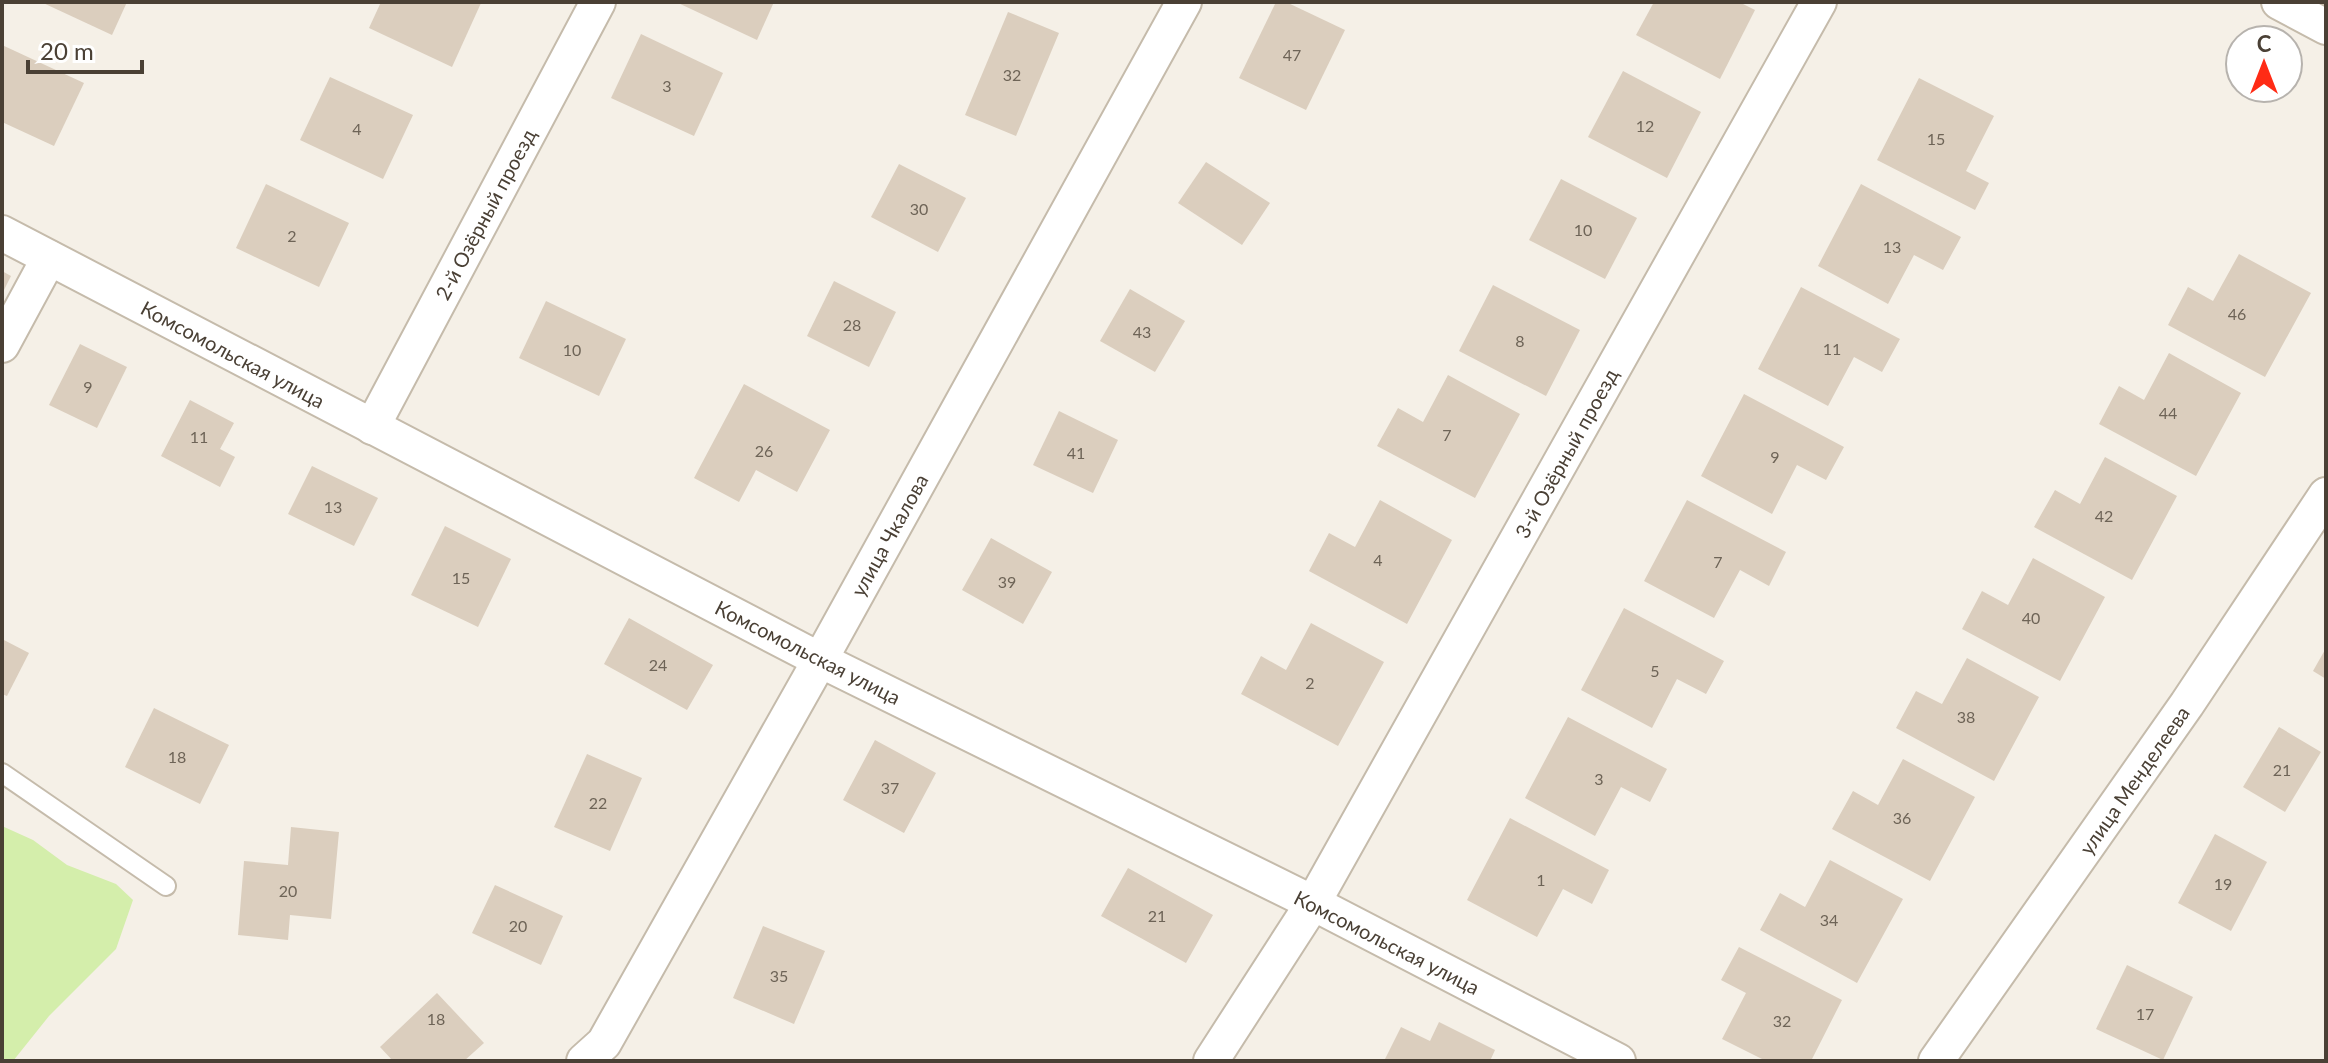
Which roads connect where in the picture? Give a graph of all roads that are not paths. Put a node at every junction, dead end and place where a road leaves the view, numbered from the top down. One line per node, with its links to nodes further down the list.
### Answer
1 (598, 2): 9 (street, 2-й Озёрный проезд)
2 (1184, 2): 11 (street, улица Чкалова)
3 (1819, 2): 14 (street, 3-й Озёрный проезд)
4 (2279, 2): 5 (street)
5 (2326, 27)
6 (2, 233): 7 (street, Комсомольская улица)
7 (49, 258): 8 (street); 9 (street, Комсомольская улица)
8 (2, 345)
9 (372, 427): 11 (street, Комсомольская улица)
10 (2326, 495): 18 (street, улица Менделеева)
11 (820, 660): 14 (street, Комсомольская улица); 15 (street, улица Чкалова)
12 (2, 773): 13 (lane)
13 (166, 886)
14 (1313, 903): 16 (street, 3-й Озёрный проезд); 17 (street, Комсомольская улица)
15 (584, 1061)
16 (1211, 1061)
17 (1618, 1061)
18 (1936, 1061)

